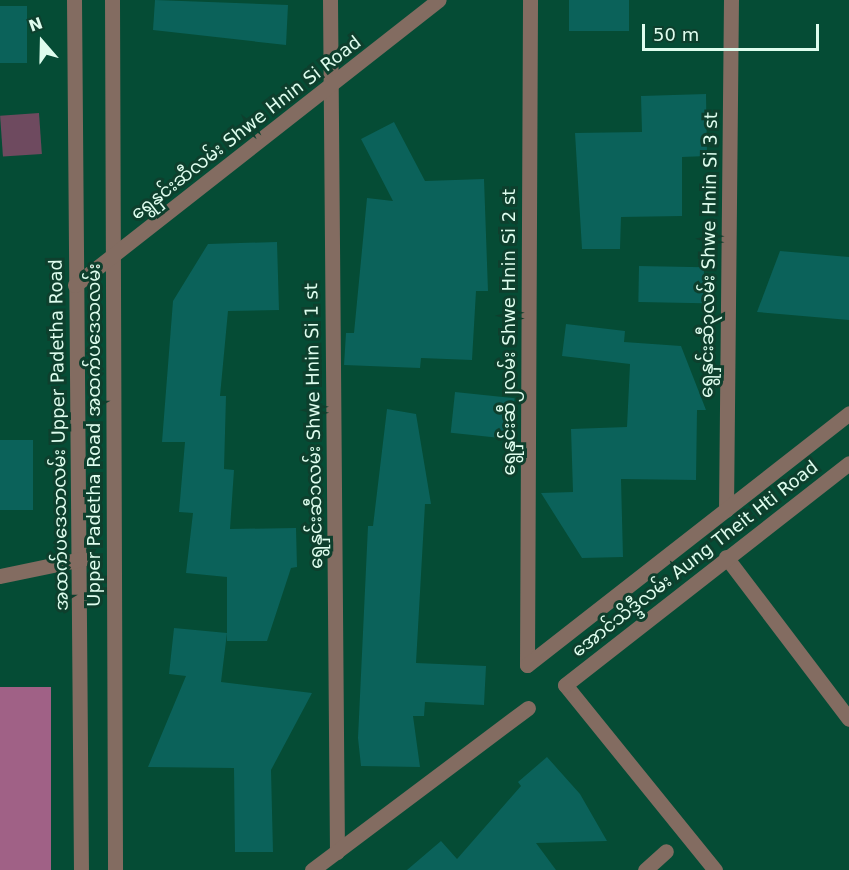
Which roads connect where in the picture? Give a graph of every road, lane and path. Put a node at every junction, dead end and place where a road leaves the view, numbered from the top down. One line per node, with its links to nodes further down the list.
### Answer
1 (74, 0): 9 (street, အထက်ပဒေသာလမ်း Upper Padetha Road)
2 (112, 0): 8 (street, Upper Padetha Road အထက်ပဒေသလမ်း)
3 (330, 0): 7 (street, ရွေနှင်းဆီ၁လမ်း Shwe Hnin Si 1 st)
4 (439, 0): 7 (street, ရွေနှင်းဆီလမ်း Shwe Hnin Si Road)
5 (530, 0): 12 (street, ရွေနှင်းဆီ၂လမ်း Shwe Hnin Si 2 st)
6 (731, 0): 12 (street, ရွေနှင်းဆီ၃လမ်း Shwe Hnin Si 3 st)
7 (330, 89): 8 (street, ရွေနှင်းဆီလမ်း Shwe Hnin Si Road); 19 (street, ရွေနှင်းဆီ၁လမ်း Shwe Hnin Si 1 st)
8 (113, 257): 9 (street, ရွေနှင်းဆီလမ်း Shwe Hnin Si Road); 21 (street, Upper Padetha Road အထက်ပဒေသလမ်း)
9 (75, 285): 14 (street, အထက်ပဒေသာလမ်း Upper Padetha Road)
10 (849, 413): 12 (street)
11 (849, 463): 13 (street, အောင်သိဒ္ဒီလမ်း Aung Theit Hti Road)
12 (726, 510)
13 (726, 557): 17 (street); 24 (street, အောင်သိဒ္ဒီလမ်း Aung Theit Hti Road)
14 (82, 559): 15 (street); 20 (street, အထက်ပဒေသာလမ်း Upper Padetha Road)
15 (0, 576)
16 (528, 708): 19 (street)
17 (849, 719)
18 (666, 851): 23 (street)
19 (337, 852): 22 (street)
20 (81, 870)
21 (115, 870)
22 (312, 870)
23 (645, 870)
24 (715, 870)

